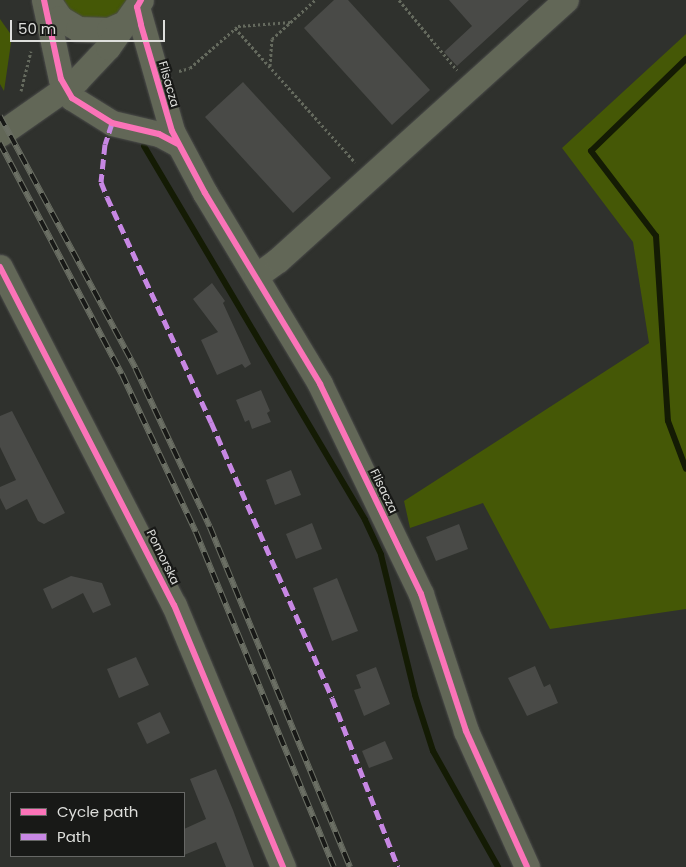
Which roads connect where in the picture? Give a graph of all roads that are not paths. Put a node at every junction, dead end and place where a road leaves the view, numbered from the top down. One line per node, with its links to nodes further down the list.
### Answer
1 (44, 0): 5 (street)
2 (48, 0): 4 (street)
3 (557, 3): 9 (street)
4 (135, 10): 5 (street); 7 (street, Flisacza)
5 (65, 89): 6 (street); 7 (street)
6 (0, 134)
7 (178, 144): 9 (street, Flisacza)
8 (0, 267): 10 (street, Pomorska)
9 (256, 276): 11 (street, Flisacza)
10 (283, 867)
11 (527, 867)

